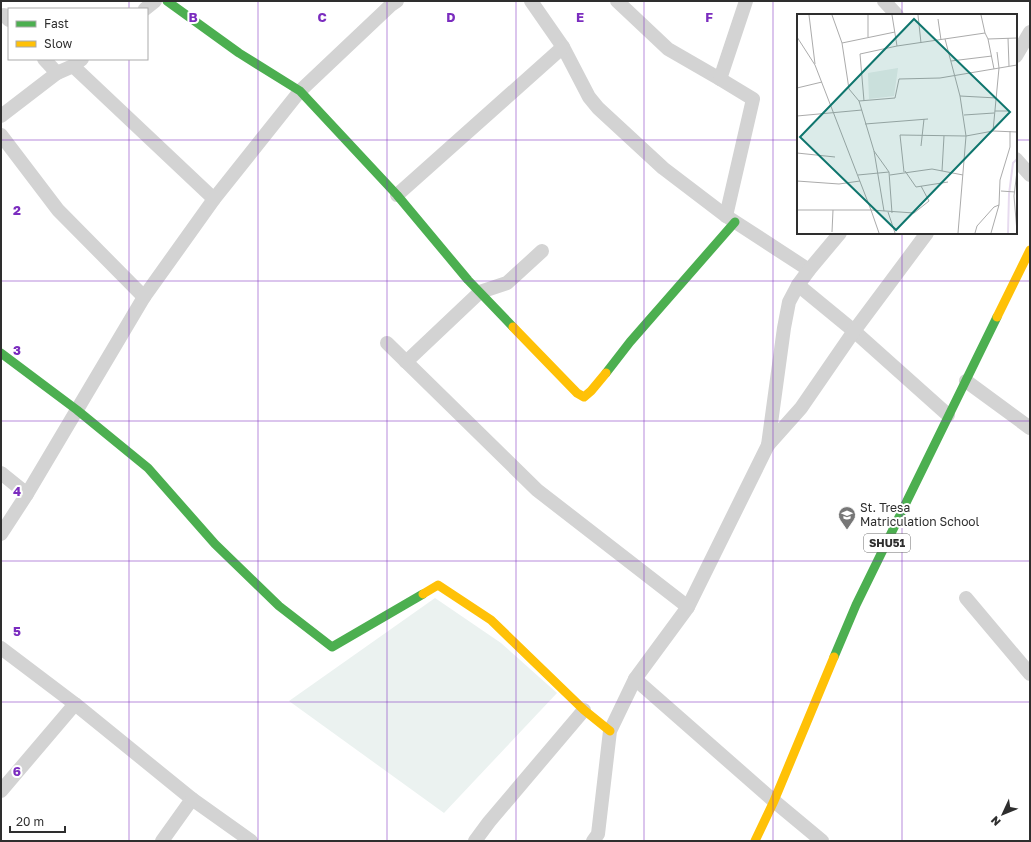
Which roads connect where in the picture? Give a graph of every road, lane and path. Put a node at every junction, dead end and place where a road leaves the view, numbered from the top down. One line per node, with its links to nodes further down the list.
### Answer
1 (155, 1): 8 (street)
2 (167, 1): 17 (street)
3 (397, 1): 17 (street)
4 (531, 1): 11 (street)
5 (617, 1): 16 (street)
6 (746, 1): 16 (street)
7 (884, 1): 9 (street)
8 (146, 8)
9 (896, 14)
10 (1030, 32): 12 (street)
11 (563, 47): 22 (street); 24 (street)
12 (1017, 54)
13 (45, 60): 15 (street)
14 (77, 62): 15 (street); 23 (street)
15 (57, 73): 18 (street)
16 (720, 79): 24 (street)
17 (300, 91): 22 (street); 23 (street)
18 (1, 116)
19 (1, 135): 32 (street)
20 (1017, 161): 21 (street)
21 (1030, 175)
22 (397, 195): 31 (street)
23 (214, 199): 32 (street)
24 (730, 219): 29 (street); 31 (street)
25 (839, 234): 29 (street)
26 (926, 234): 33 (street)
27 (1030, 250): 37 (street, SHU51)
28 (542, 251): 31 (street)
29 (809, 270): 30 (street)
30 (798, 285): 33 (street); 41 (street)
31 (480, 292): 36 (street)
32 (144, 297): 38 (street)
33 (854, 331): 39 (street); 41 (street)
34 (387, 343): 36 (street)
35 (1, 353): 38 (street)
36 (406, 362): 46 (street)
37 (966, 381): 39 (street, SHU51); 40 (street)
38 (77, 410): 43 (street); 51 (street)
39 (948, 415): 55 (street, SHU51)
40 (1030, 428)
41 (768, 445): 46 (street)
42 (1, 473): 43 (street)
43 (27, 494): 44 (street)
44 (1, 534)
45 (966, 598): 48 (street)
46 (688, 607): 49 (street)
47 (1, 648): 50 (street)
48 (1030, 674)
49 (635, 679): 52 (street); 55 (street)
50 (75, 704): 53 (street); 54 (street)
51 (584, 710): 52 (street); 58 (street)
52 (610, 731): 59 (street)
53 (1, 792)
54 (192, 799): 56 (street); 57 (street)
55 (774, 801): 60 (street, SHU51); 61 (street)
56 (162, 841)
57 (251, 841)
58 (475, 841)
59 (593, 841)
60 (756, 841)
61 (822, 841)

